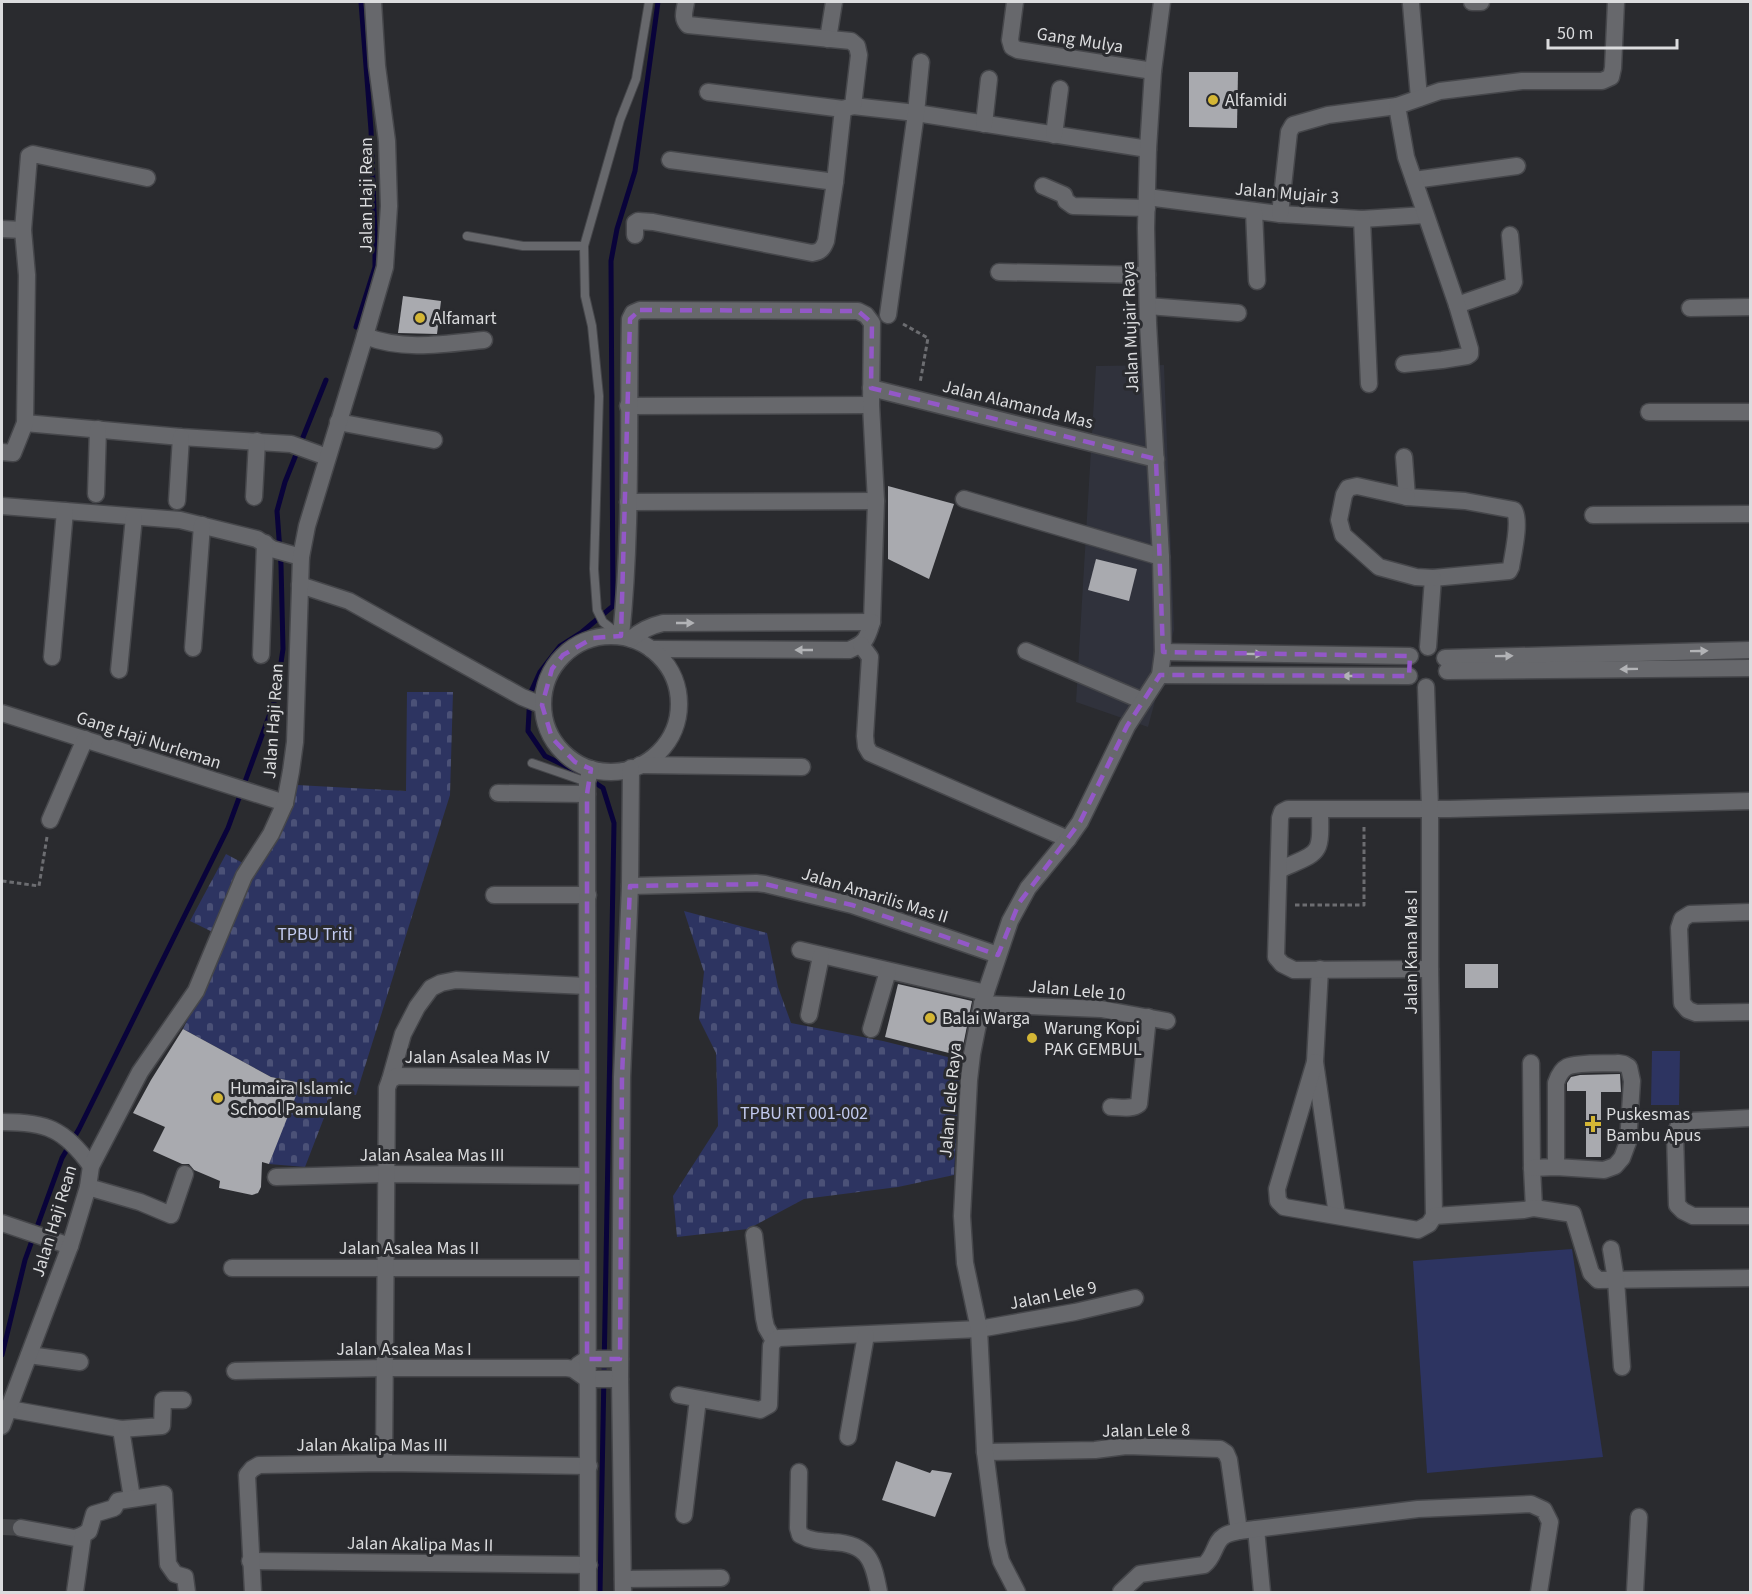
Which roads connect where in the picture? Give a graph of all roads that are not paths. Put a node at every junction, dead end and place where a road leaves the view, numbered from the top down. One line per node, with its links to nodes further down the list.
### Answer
1 (373, 2): 50 (street, Jalan Haji Rean)
2 (649, 2): 40 (lane)
3 (686, 2): 11 (street)
4 (834, 2): 11 (street)
5 (1016, 2): 13 (street, Gang Mulya)
6 (1162, 2): 13 (street, Jalan Mujair Raya)
7 (1472, 2): 8 (street)
8 (1481, 2)
9 (1616, 2): 17 (street)
10 (1411, 4): 17 (street)
11 (828, 39): 19 (street)
12 (921, 62): 20 (street)
13 (1154, 71): 23 (street, Jalan Mujair Raya)
14 (989, 79): 21 (street)
15 (1060, 89): 22 (street)
16 (708, 92): 19 (street)
17 (1419, 98): 18 (street)
18 (1397, 106): 27 (street); 32 (street)
19 (848, 107): 20 (street); 28 (street)
20 (916, 113): 21 (street); 49 (street)
21 (984, 124): 22 (street)
22 (1054, 135): 23 (street)
23 (1148, 149): 30 (street, Jalan Mujair Raya)
24 (670, 160): 28 (street)
25 (1517, 166): 27 (street)
26 (147, 177): 36 (street)
27 (1414, 180): 33 (street)
28 (835, 182): 37 (street)
29 (1043, 186): 30 (street, Jalan Mujair 3)
30 (1147, 202): 31 (street, Jalan Mujair 3); 42 (street, Jalan Mujair Raya)
31 (1254, 211): 32 (street, Jalan Mujair 3); 43 (street)
32 (1280, 214): 34 (street, Jalan Mujair 3)
33 (1425, 215): 34 (street, Jalan Mujair 3); 44 (street)
34 (1362, 219): 53 (street)
35 (2, 229): 36 (street)
36 (22, 230): 59 (street)
37 (635, 234)
38 (1510, 234): 44 (street)
39 (467, 236): 40 (lane)
40 (584, 246): 86 (lane)
41 (999, 272): 42 (street)
42 (1147, 275): 45 (street, Jalan Mujair Raya)
43 (1257, 281)
44 (1457, 305): 52 (street)
45 (1148, 306): 48 (street); 67 (street, Jalan Mujair Raya)
46 (1690, 308): 47 (street)
47 (1750, 308)
48 (1238, 313)
49 (888, 315)
50 (365, 336): 51 (street); 58 (street, Jalan Haji Rean)
51 (484, 340)
52 (1404, 364)
53 (1369, 384)
54 (871, 396): 55 (street, Jalan Alamanda Mas); 55 (street); 67 (street, Jalan Alamanda Mas); 73 (street)
55 (628, 406): 74 (street)
56 (1649, 412): 57 (street)
57 (1750, 412)
58 (339, 422): 62 (street); 65 (street, Jalan Haji Rean)
59 (25, 423): 60 (street); 64 (street)
60 (98, 429): 61 (street); 68 (street)
61 (180, 437): 63 (street); 72 (street)
62 (434, 440)
63 (257, 441): 65 (street); 69 (street)
64 (2, 453)
65 (327, 457): 81 (street, Jalan Haji Rean)
66 (1404, 457): 70 (street)
67 (1156, 459): 82 (street, Jalan Mujair Raya)
68 (96, 494)
69 (254, 497)
70 (1407, 497): 83 (street); 83 (street)
71 (964, 499): 82 (street)
72 (177, 501)
73 (876, 501): 74 (street); 85 (street)
74 (628, 502): 86 (street)
75 (2, 506): 76 (street)
76 (65, 511): 79 (street); 96 (street)
77 (1750, 514): 78 (street)
78 (1593, 515)
79 (134, 517): 80 (street); 99 (street)
80 (202, 525): 81 (street); 89 (street)
81 (282, 551): 84 (street, Jalan Haji Rean); 94 (street)
82 (1161, 556): 93 (street, Jalan Mujair Raya)
83 (1433, 578): 88 (street)
84 (300, 585): 104 (street); 113 (street, Jalan Haji Rean)
85 (872, 622): 86 (street, one-way to 85); 87 (street)
86 (626, 638): 90 (street); 104 (street)
87 (861, 645): 90 (street, one-way to 90); 117 (street)
88 (1428, 647): 95 (street); 97 (street)
89 (193, 648)
90 (651, 649): 108 (street)
91 (1750, 650): 97 (street, one-way to 91)
92 (1026, 651): 103 (street)
93 (1163, 652): 95 (street, one-way to 95); 100 (street, Jalan Lele Raya)
94 (261, 655)
95 (1410, 656): 101 (street)
96 (52, 657)
97 (1446, 665): 98 (street, one-way to 97); 102 (street)
98 (1750, 668)
99 (119, 670)
100 (1160, 675): 101 (street, one-way to 100); 103 (street, Jalan Lele Raya)
101 (1409, 676): 102 (street)
102 (1426, 687): 114 (street, Jalan Kana Mas I)
103 (1143, 701): 117 (street, Jalan Lele Raya)
104 (542, 705): 110 (street)
105 (2, 713): 106 (street, Gang Haji Nurleman)
106 (85, 739): 113 (street, Gang Haji Nurleman); 116 (street)
107 (532, 763): 110 (lane)
108 (636, 767): 109 (street); 110 (street); 119 (street)
109 (802, 767)
110 (588, 782): 111 (street); 121 (street)
111 (498, 793)
112 (1750, 801): 114 (street)
113 (285, 803): 145 (street, Jalan Haji Rean)
114 (1430, 809): 115 (street); 127 (street, Jalan Kana Mas I)
115 (1320, 810): 118 (street); 118 (street)
116 (50, 820)
117 (1068, 839): 124 (street, Jalan Lele Raya)
118 (1280, 870): 126 (street)
119 (630, 886): 124 (street, Jalan Amarilis Mas II); 172 (street)
120 (494, 895): 121 (street)
121 (588, 896): 129 (street)
122 (1750, 912): 131 (street)
123 (800, 950): 125 (street, Jalan Lele 10)
124 (998, 955): 130 (street, Jalan Lele Raya)
125 (821, 956): 128 (street, Jalan Lele 10); 132 (street)
126 (1320, 969): 127 (street); 136 (street)
127 (1430, 969): 155 (street, Jalan Kana Mas I)
128 (888, 971): 130 (street, Jalan Lele 10); 135 (street)
129 (587, 986): 138 (street); 139 (street)
130 (984, 999): 133 (street, Jalan Lele 10); 167 (street, Jalan Lele Raya)
131 (1750, 1012)
132 (809, 1015)
133 (1148, 1017): 134 (street, Jalan Lele 10); 142 (street)
134 (1167, 1021)
135 (871, 1029)
136 (1315, 1062): 154 (street); 154 (street)
137 (1531, 1063): 141 (street)
138 (587, 1078): 139 (street, Jalan Asalea Mas IV); 150 (street)
139 (390, 1080): 149 (street, Jalan Asalea Mas IV)
140 (1555, 1092): 141 (street); 146 (street); 146 (street)
141 (1532, 1094): 147 (street)
142 (1111, 1107)
143 (1750, 1118): 156 (street)
144 (2, 1122): 145 (street)
145 (86, 1159): 152 (street, Jalan Haji Rean)
146 (1556, 1167): 147 (street)
147 (1532, 1168): 153 (street)
148 (185, 1174): 152 (street)
149 (387, 1174): 150 (street, Jalan Asalea Mas III); 151 (street, Jalan Asalea Mas III); 161 (street, Jalan Asalea Mas IV)
150 (587, 1176): 163 (street)
151 (276, 1177)
152 (88, 1187): 159 (street, Jalan Haji Rean)
153 (1534, 1208): 155 (street); 165 (street)
154 (1336, 1215): 155 (street)
155 (1434, 1216)
156 (1750, 1216)
157 (2, 1223): 159 (street)
158 (754, 1235): 169 (street)
159 (70, 1246): 170 (street, Jalan Haji Rean)
160 (1611, 1249): 165 (street)
161 (386, 1267): 162 (street, Jalan Asalea Mas II); 163 (street, Jalan Asalea Mas II); 175 (street, Jalan Asalea Mas IV)
162 (232, 1268)
163 (587, 1268): 171 (street)
164 (1750, 1278): 165 (street)
165 (1616, 1280): 174 (street)
166 (1135, 1298): 167 (street, Jalan Lele 9)
167 (979, 1329): 168 (street, Jalan Lele 9); 187 (street, Jalan Lele Raya)
168 (866, 1335): 169 (street, Jalan Lele 9); 186 (street)
169 (774, 1341): 181 (street)
170 (28, 1354): 173 (street); 183 (street, Jalan Haji Rean)
171 (587, 1359): 172 (street); 176 (street); 178 (street)
172 (620, 1359): 179 (street)
173 (80, 1362)
174 (1622, 1367)
175 (386, 1368): 176 (street, Jalan Asalea Mas I); 177 (street, Jalan Asalea Mas I); 188 (street, Jalan Asalea Mas IV)
176 (573, 1369): 178 (street)
177 (235, 1371)
178 (587, 1379): 179 (street); 189 (street)
179 (620, 1379): 201 (street)
180 (679, 1395): 181 (street)
181 (698, 1399): 192 (street)
182 (183, 1400): 185 (street)
183 (9, 1409): 184 (street, Jalan Haji Rean); 185 (street)
184 (2, 1426)
185 (121, 1429): 191 (street)
186 (848, 1437)
187 (985, 1452): 195 (street, Jalan Lele 8); 202 (street, Jalan Lele Raya)
188 (384, 1463): 189 (street, Jalan Akalipa Mas III); 197 (street, Jalan Akalipa Mas III)
189 (589, 1466): 198 (street)
190 (799, 1472): 206 (street)
191 (132, 1498): 196 (street); 200 (street)
192 (684, 1515)
193 (1639, 1517): 210 (street)
194 (21, 1528): 196 (street)
195 (1247, 1530): 207 (street); 208 (street); 209 (street)
196 (83, 1535): 203 (street)
197 (250, 1562): 198 (street, Jalan Akalipa Mas II); 204 (street, Jalan Akalipa Mas III)
198 (589, 1565): 205 (street)
199 (721, 1578): 201 (street)
200 (186, 1585)
201 (623, 1586)
202 (1015, 1592)
203 (75, 1593)
204 (253, 1593)
205 (588, 1593)
206 (879, 1593)
207 (1122, 1593)
208 (1262, 1593)
209 (1539, 1593)
210 (1635, 1593)

